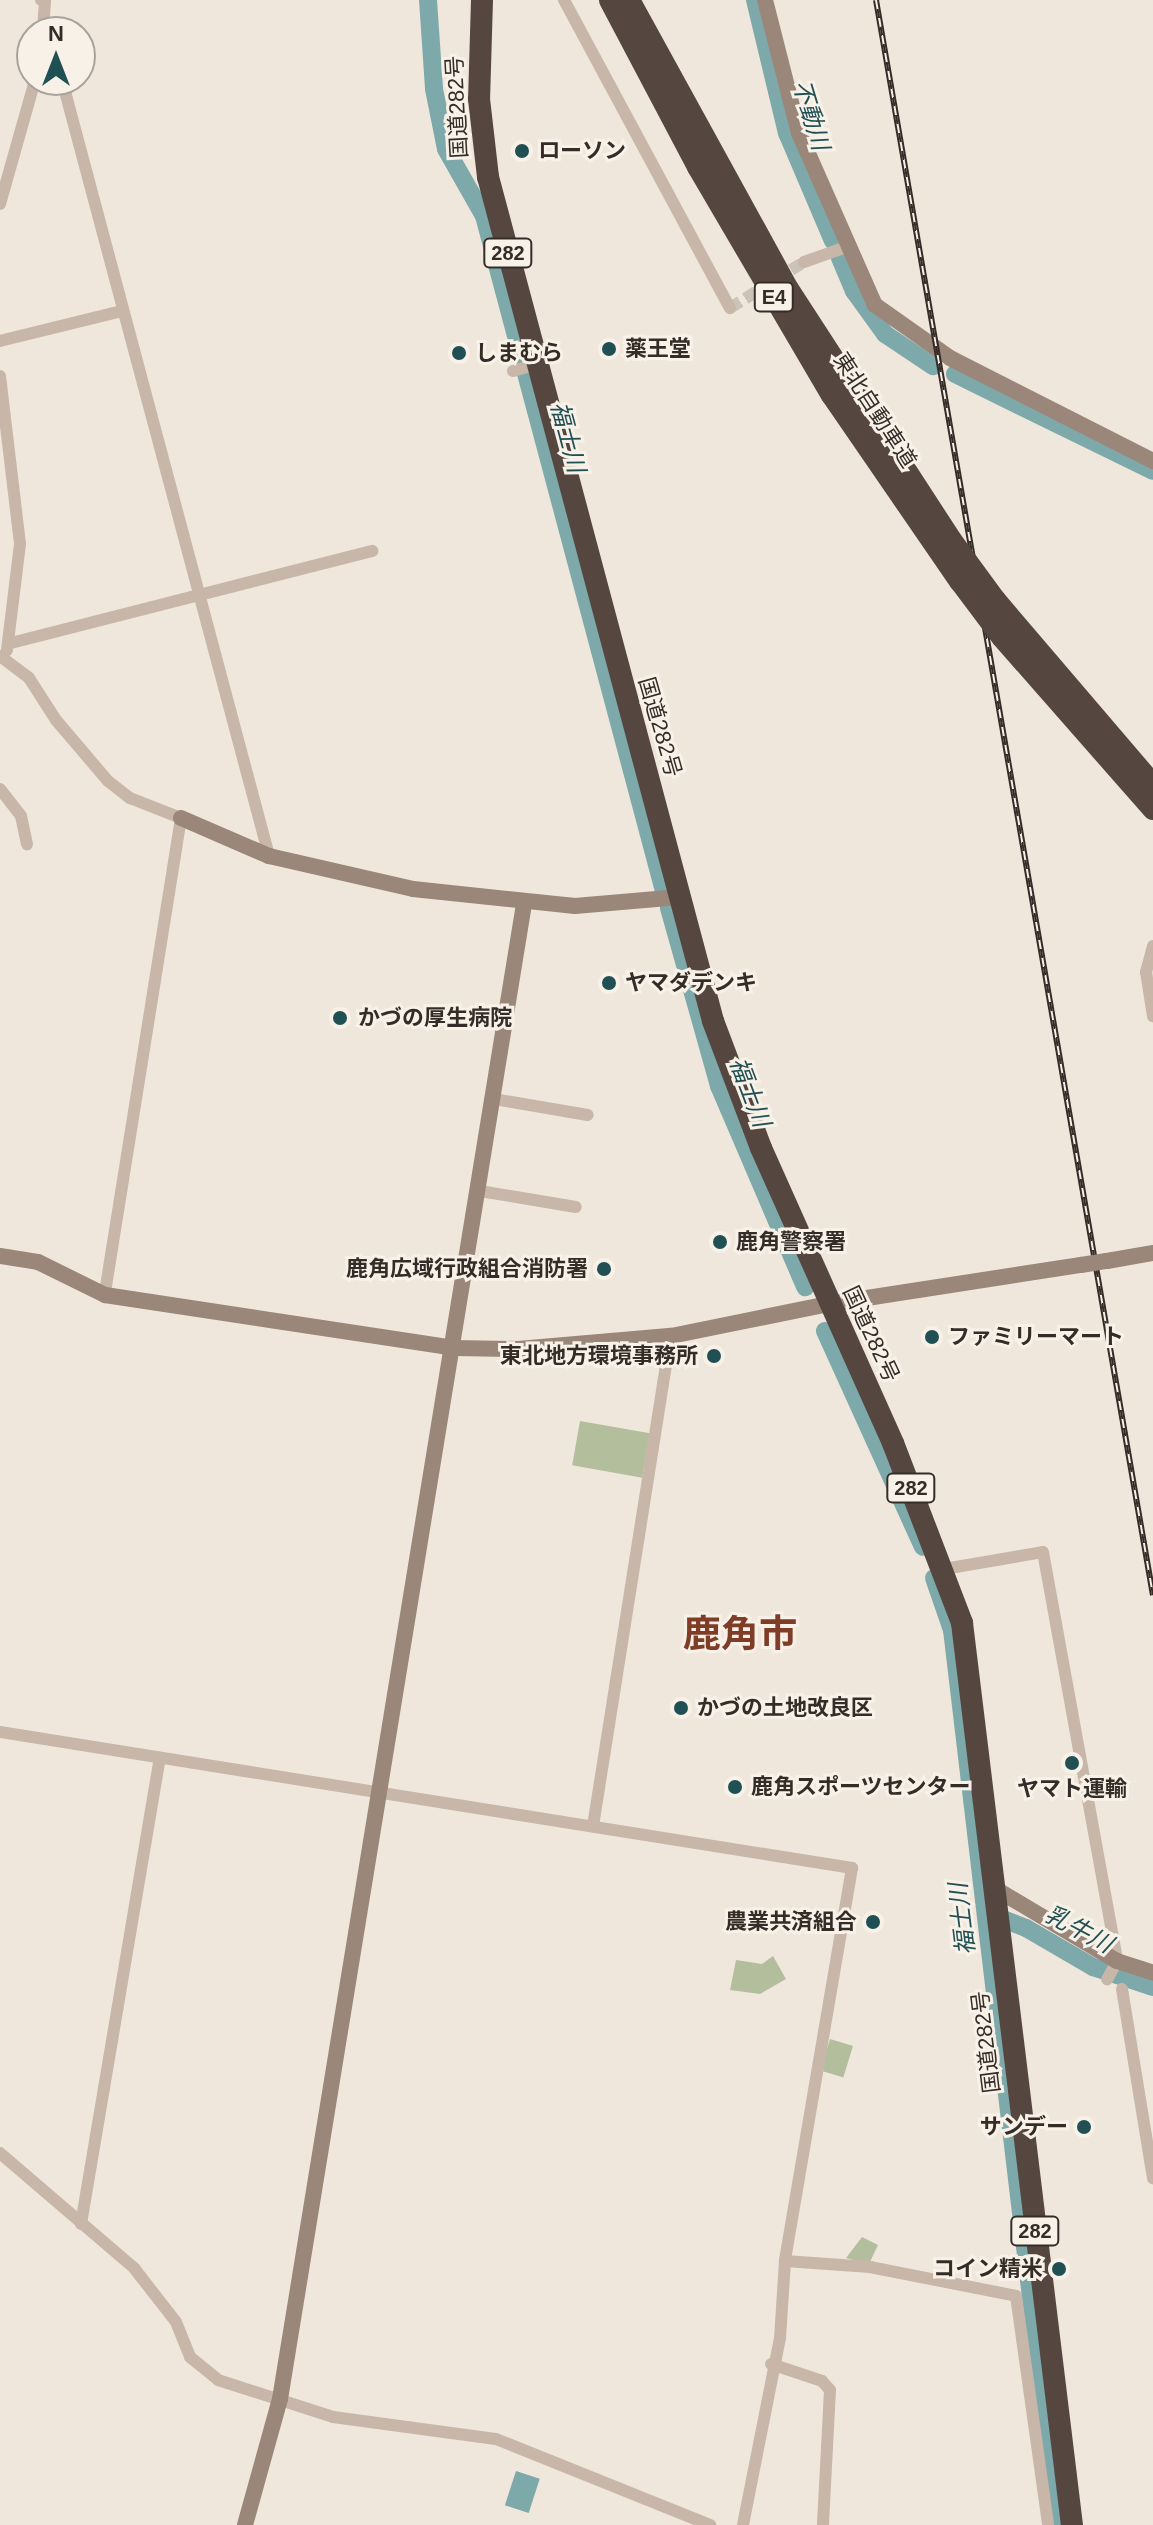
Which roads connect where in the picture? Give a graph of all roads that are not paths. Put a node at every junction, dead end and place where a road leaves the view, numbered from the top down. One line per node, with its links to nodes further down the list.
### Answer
1 (482, 0): 14 (highway, 国道282号 / 282)
2 (564, 0): 11 (street)
3 (610, 0): 24 (highway, 東北自動車道 / E4, bridge)
4 (629, 0): 22 (highway, 東北自動車道 / E4, bridge)
5 (765, 0): 9 (street)
6 (30, 96): 8 (street)
7 (66, 96): 12 (street)
8 (0, 204)
9 (849, 246): 10 (street); 17 (street)
10 (804, 262)
11 (730, 308)
12 (122, 311): 13 (street); 19 (street)
13 (0, 341)
14 (537, 364): 15 (street); 28 (highway, 国道282号 / 282)
15 (513, 371)
16 (0, 376): 20 (street)
17 (1153, 461)
18 (372, 551): 19 (street)
19 (199, 593): 20 (street); 27 (street)
20 (11, 643): 21 (street)
21 (2, 656): 25 (street)
22 (1153, 785)
23 (0, 789): 26 (street)
24 (1153, 809)
25 (181, 818): 27 (street); 38 (street)
26 (27, 844)
27 (269, 856): 29 (street)
28 (680, 897): 29 (street); 39 (highway, 国道282号 / 282)
29 (524, 904): 32 (street)
30 (1153, 946): 31 (street)
31 (1153, 1016)
32 (494, 1099): 33 (street); 34 (street)
33 (588, 1115)
34 (480, 1191): 35 (street); 41 (street)
35 (576, 1207)
36 (1153, 1253): 39 (street, bridge)
37 (0, 1256): 38 (street)
38 (105, 1295): 41 (street)
39 (828, 1304): 40 (street); 42 (highway, 国道282号 / 282)
40 (671, 1336): 41 (street); 46 (street)
41 (454, 1348): 45 (street)
42 (944, 1569): 47 (highway, 国道282号 / 282); 48 (street)
43 (0, 1732): 44 (street)
44 (160, 1759): 45 (street); 54 (street)
45 (380, 1795): 46 (street); 57 (street)
46 (593, 1826): 55 (street)
47 (995, 1894): 48 (street); 58 (highway, 国道282号 / 282)
48 (1115, 1963): 49 (street); 50 (street)
49 (1153, 1973)
50 (1107, 1980)
51 (1122, 1989): 53 (street)
52 (0, 2153): 54 (street)
53 (1153, 2178)
54 (81, 2224): 57 (street)
55 (785, 2261): 56 (street); 58 (street)
56 (771, 2364): 61 (street); 62 (street)
57 (280, 2399): 59 (street); 60 (street)
58 (1048, 2431): 63 (street); 64 (highway, 国道282号 / 282)
59 (245, 2525)
60 (710, 2525)
61 (743, 2525)
62 (823, 2525)
63 (1048, 2525)
64 (1072, 2525)

